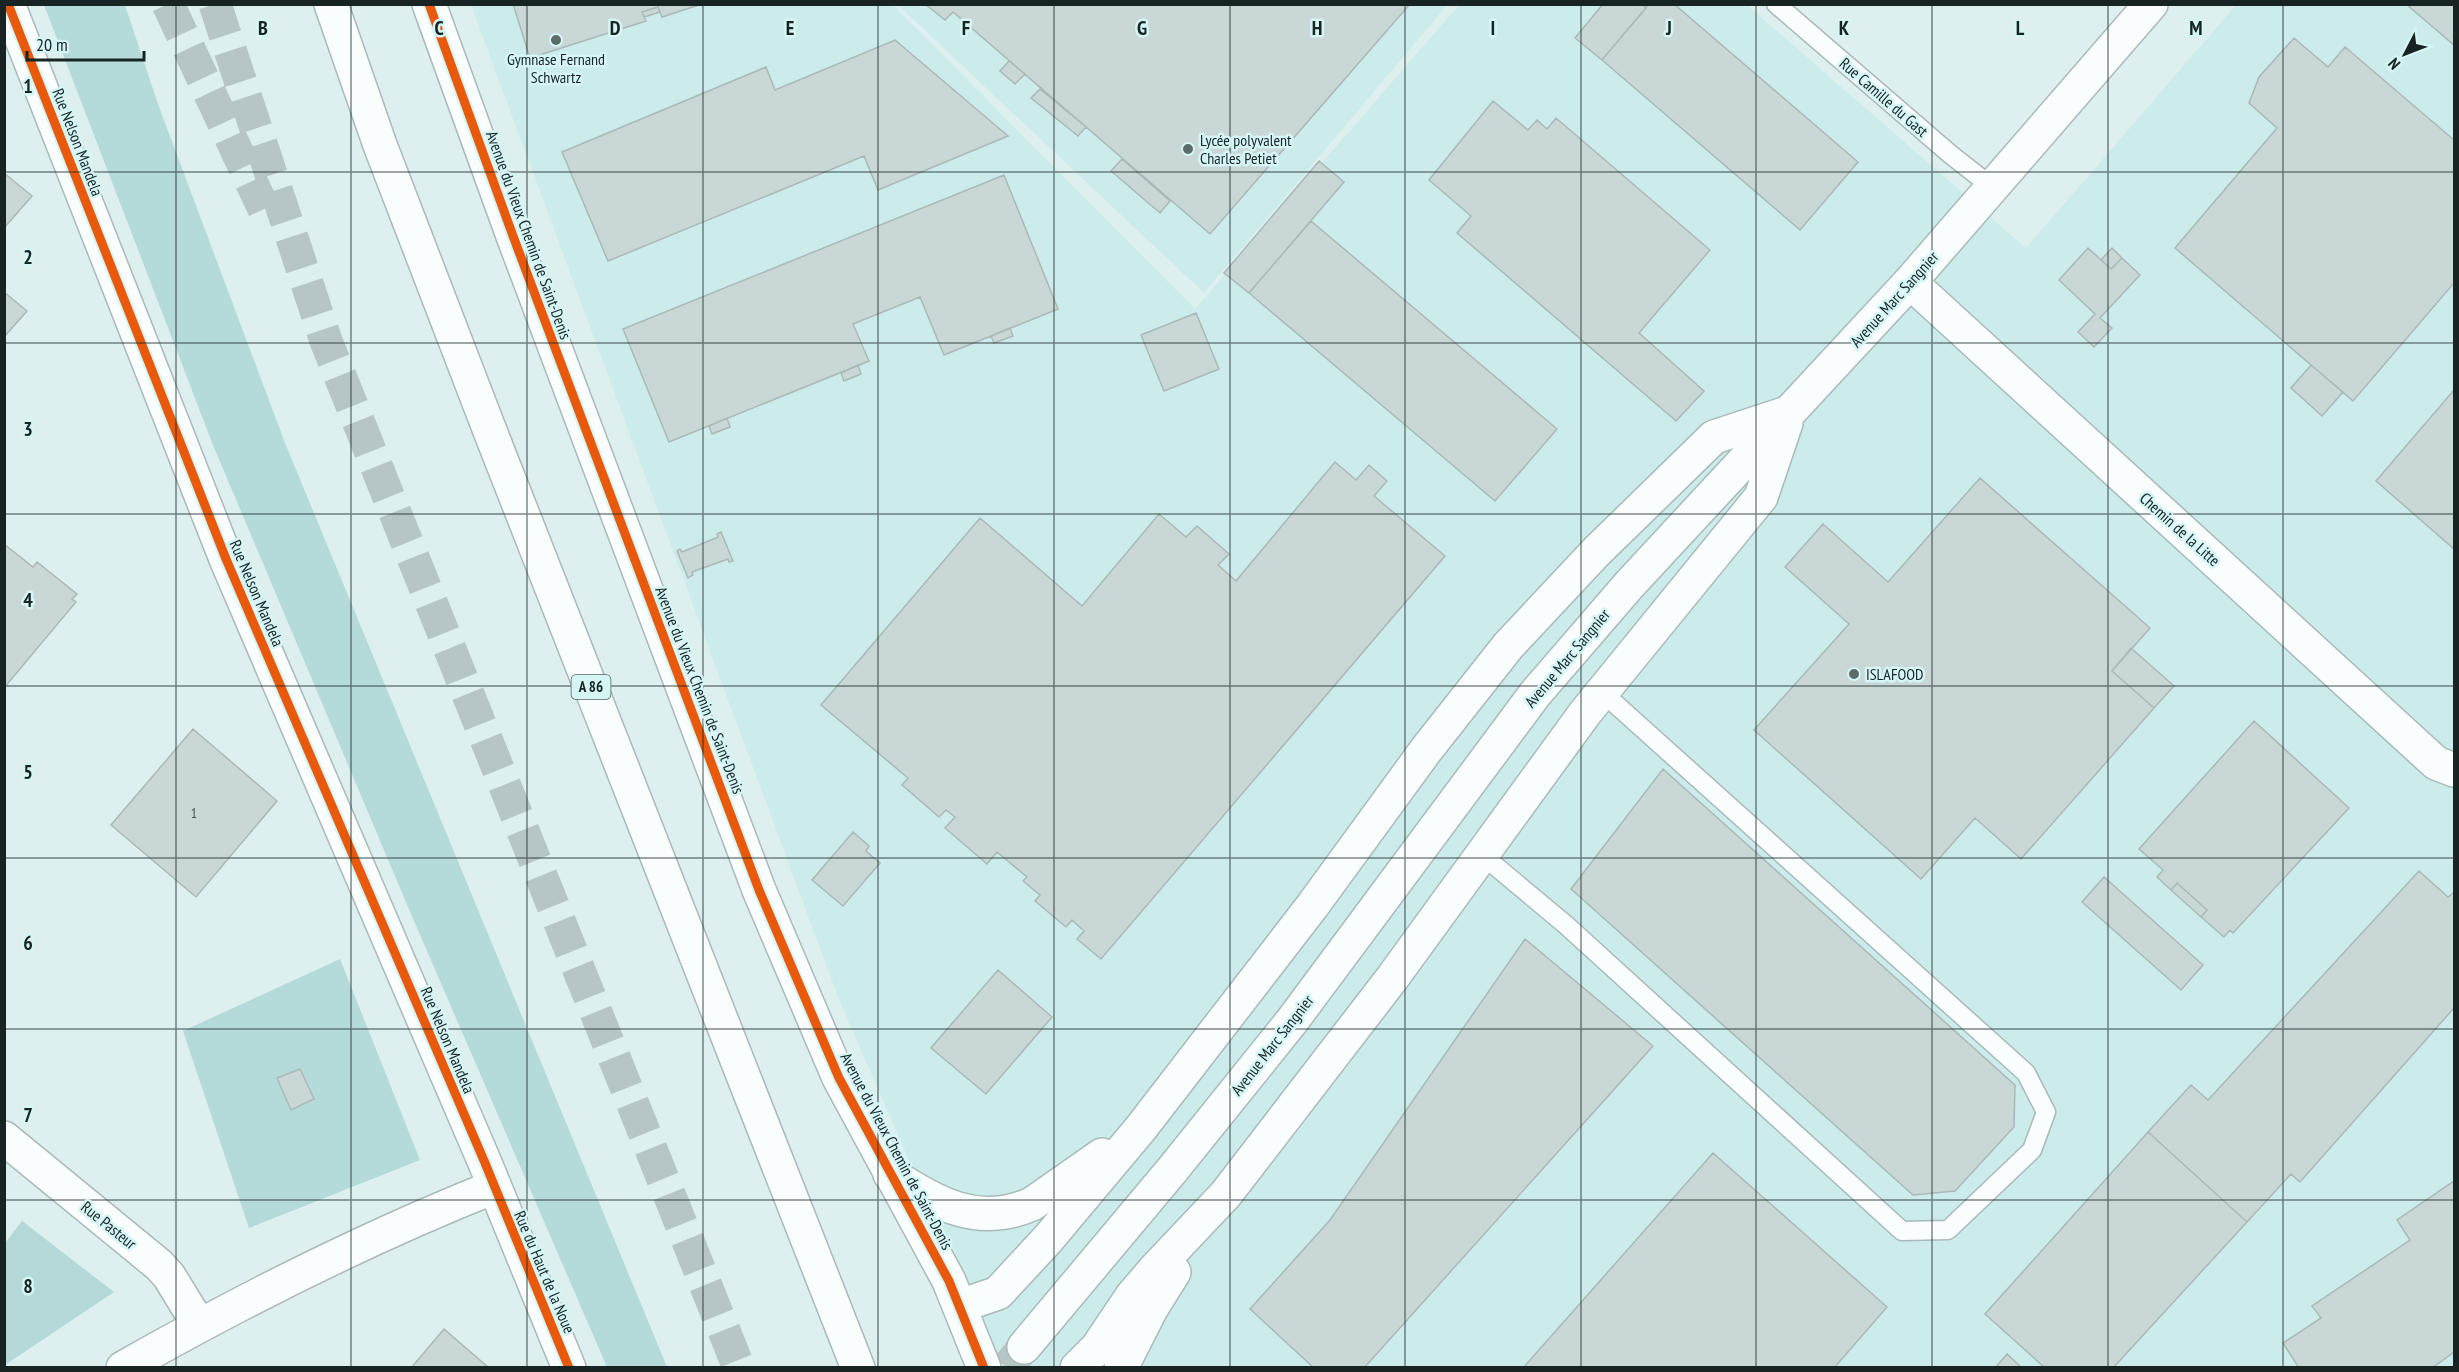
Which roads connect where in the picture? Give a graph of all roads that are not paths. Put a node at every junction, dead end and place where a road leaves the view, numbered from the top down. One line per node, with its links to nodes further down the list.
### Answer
1 (8, 4): 15 (main road, Rue Nelson Mandela)
2 (331, 4): 22 (main road, A 86)
3 (429, 4): 14 (main road, Avenue du Vieux Chemin de Saint-Denis)
4 (1776, 4): 6 (lane, Rue Camille du Gast)
5 (2151, 4): 6 (main road, Avenue Marc Sangnier)
6 (1992, 187): 7 (main road, Avenue Marc Sangnier)
7 (1910, 282): 8 (main road, Avenue Marc Sangnier); 10 (main road, Chemin de la Litte)
8 (1789, 413): 9 (main road); 12 (main road); 19 (main road, Avenue Marc Sangnier)
9 (1602, 692): 11 (main road); 11 (lane)
10 (2454, 770)
11 (1481, 854): 16 (main road)
12 (1141, 1128): 14 (main road); 17 (main road)
13 (4, 1138): 18 (main road, Rue Pasteur)
14 (890, 1174): 17 (main road, Avenue du Vieux Chemin de Saint-Denis)
15 (494, 1187): 18 (main road); 21 (main road, Rue du Haut de la Noue)
16 (1226, 1194): 24 (main road); 25 (main road)
17 (960, 1306): 23 (main road, Avenue du Vieux Chemin de Saint-Denis)
18 (199, 1324): 20 (main road)
19 (1024, 1347)
20 (123, 1368)
21 (569, 1368)
22 (858, 1368)
23 (984, 1368)
24 (1077, 1368)
25 (1120, 1368)

